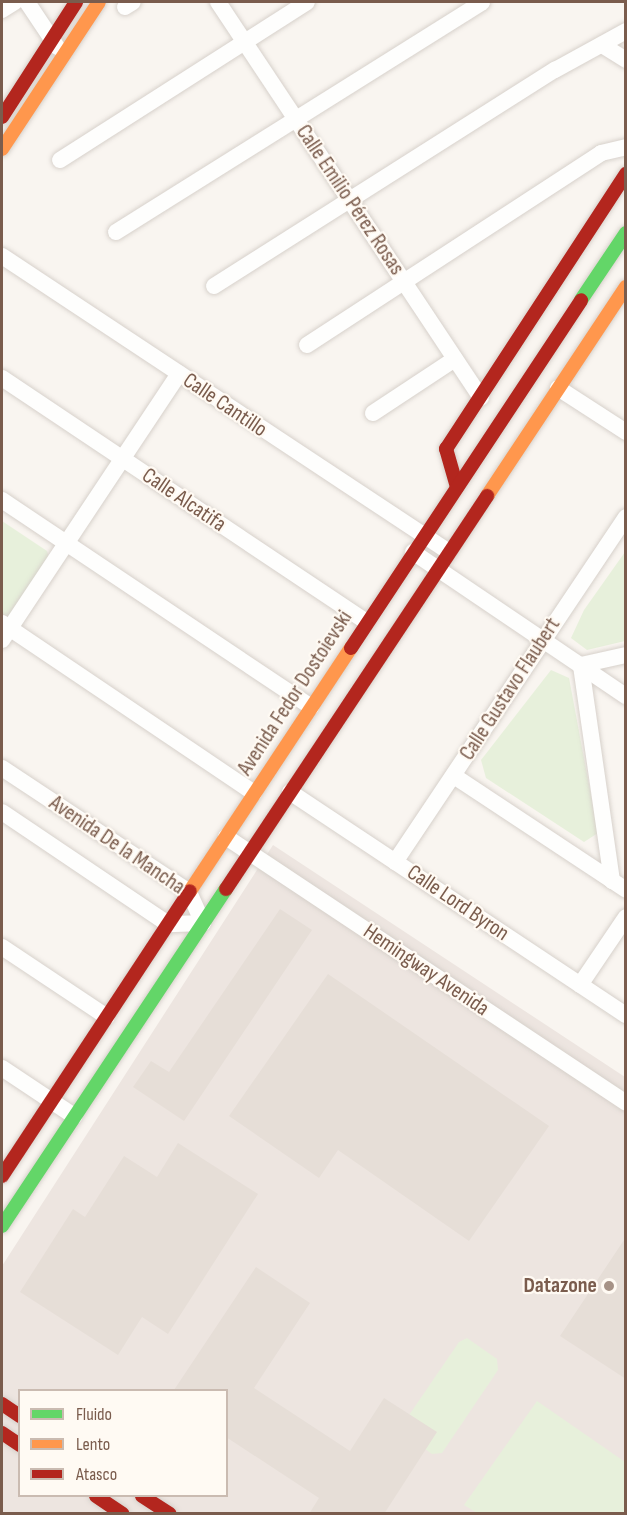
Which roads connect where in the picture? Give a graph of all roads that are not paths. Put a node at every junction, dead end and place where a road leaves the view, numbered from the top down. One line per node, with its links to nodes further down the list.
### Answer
1 (15, 2): 8 (street)
2 (27, 2): 10 (street)
3 (76, 2): 10 (main road)
4 (99, 2): 13 (main road)
5 (218, 2): 11 (street, Calle Emilio Pérez Rosas)
6 (307, 2): 11 (street)
7 (482, 2): 16 (street)
8 (2, 10)
9 (626, 31): 12 (street)
10 (51, 39): 13 (street); 15 (main road)
11 (245, 42): 16 (street, Calle Emilio Pérez Rosas); 19 (street)
12 (602, 45): 14 (street); 21 (street)
13 (62, 56): 18 (main road)
14 (626, 60)
15 (2, 117)
16 (297, 120): 21 (street, Calle Emilio Pérez Rosas); 22 (street)
17 (626, 147): 25 (street)
18 (2, 149)
19 (60, 159)
20 (626, 174): 33 (main road)
21 (350, 200): 25 (street, Calle Emilio Pérez Rosas); 26 (street)
22 (116, 232)
23 (626, 233): 37 (main road, Avenida Fedor Dostoievski)
24 (2, 256): 30 (street, Calle Cantillo)
25 (404, 282): 28 (street); 29 (street, Calle Emilio Pérez Rosas)
26 (214, 286)
27 (626, 287): 32 (main road)
28 (307, 345)
29 (455, 359): 33 (street, Calle Emilio Pérez Rosas); 34 (street)
30 (179, 374): 36 (street); 40 (street, Calle Cantillo)
31 (2, 378): 36 (street, Calle Alcatifa)
32 (558, 388): 35 (street); 43 (main road)
33 (481, 398): 37 (main road)
34 (373, 413)
35 (626, 432)
36 (122, 459): 41 (street); 45 (street, Calle Alcatifa)
37 (457, 487): 40 (main road, Avenida Fedor Dostoievski)
38 (2, 500): 41 (street)
39 (626, 517): 47 (street, Calle Gustavo Flaubert)
40 (424, 536): 42 (main road, Avenida Fedor Dostoievski); 43 (street, Calle Cantillo)
41 (66, 543): 46 (street); 51 (street)
42 (413, 552): 44 (street); 45 (main road, Avenida Fedor Dostoievski)
43 (449, 552): 44 (main road)
44 (438, 569): 47 (street); 54 (main road)
45 (367, 622): 51 (main road, Avenida Fedor Dostoievski)
46 (4, 630): 55 (street)
47 (542, 639): 49 (street); 53 (street, Calle Gustavo Flaubert)
48 (626, 655): 49 (street)
49 (581, 665): 50 (street); 60 (street)
50 (626, 696)
51 (311, 707): 55 (main road, Avenida Fedor Dostoievski)
52 (2, 768): 61 (street, Avenida De la Mancha)
53 (454, 776): 59 (street, Calle Gustavo Flaubert); 60 (street)
54 (290, 792): 58 (main road); 59 (street, Calle Lord Byron)
55 (254, 793): 57 (main road, Avenida Fedor Dostoievski)
56 (2, 812): 64 (street, Avenida De la Mancha)
57 (226, 837): 58 (street, Hemingway Avenida); 61 (main road, Avenida Fedor Dostoievski)
58 (250, 851): 63 (main road); 71 (street, Hemingway Avenida)
59 (395, 862): 66 (street, Calle Lord Byron)
60 (619, 885)
61 (189, 892): 63 (street, Avenida De la Mancha); 64 (main road, Avenida Fedor Dostoievski)
62 (626, 917): 66 (street)
63 (203, 923): 64 (street, Avenida De la Mancha); 72 (main road)
64 (168, 924): 68 (main road, Avenida Fedor Dostoievski)
65 (2, 947): 68 (street)
66 (580, 985): 67 (street, Calle Lord Byron)
67 (626, 1015)
68 (107, 1017): 70 (main road, Avenida Fedor Dostoievski)
69 (2, 1068): 70 (street)
70 (51, 1101): 72 (street); 73 (main road, Avenida Fedor Dostoievski)
71 (626, 1103)
72 (74, 1116): 74 (main road)
73 (2, 1176)
74 (2, 1226)
75 (2, 1404): 76 (main road)
76 (18, 1415)
77 (2, 1433): 78 (main road)
78 (18, 1444)
79 (98, 1497): 81 (main road)
80 (144, 1497): 82 (main road)
81 (123, 1514)
82 (170, 1514)

